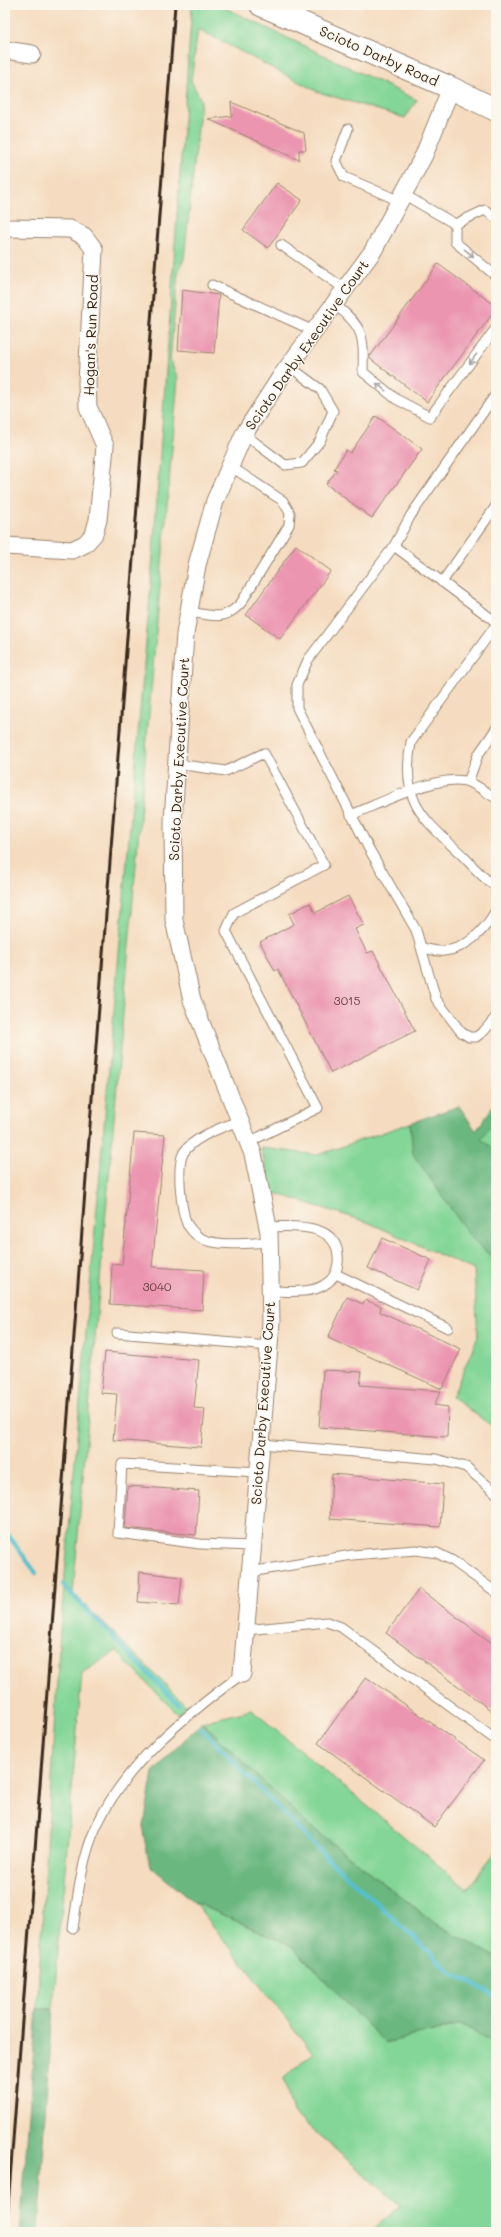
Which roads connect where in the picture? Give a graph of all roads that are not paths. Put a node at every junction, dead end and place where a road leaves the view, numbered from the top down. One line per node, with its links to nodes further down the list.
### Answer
1 (262, 5): 4 (main road, Scioto Darby Road)
2 (5, 50): 3 (street)
3 (32, 54)
4 (451, 88): 5 (main road, Scioto Darby Road); 7 (street, Scioto Darby Executive Court)
5 (496, 110)
6 (348, 128): 7 (lane)
7 (401, 198): 9 (lane); 14 (street, Scioto Darby Executive Court)
8 (496, 218): 9 (lane)
9 (455, 224): 12 (lane, one-way to 12)
10 (5, 228): 23 (street, Hogan's Run Road)
11 (281, 244): 14 (lane)
12 (495, 272)
13 (212, 285): 17 (lane)
14 (345, 289): 15 (street, Scioto Darby Executive Court)
15 (334, 304): 16 (lane, one-way to 15); 17 (street, Scioto Darby Executive Court)
16 (496, 328)
17 (314, 331): 18 (street, Scioto Darby Executive Court)
18 (289, 366): 20 (street, Scioto Darby Executive Court); 20 (lane)
19 (496, 394): 24 (lane)
20 (244, 434): 21 (street, Scioto Darby Executive Court)
21 (230, 466): 26 (street, Scioto Darby Executive Court); 26 (lane)
22 (496, 506): 25 (lane)
23 (5, 546)
24 (394, 546): 25 (lane); 33 (lane)
25 (442, 582): 27 (lane)
26 (189, 612): 29 (street, Scioto Darby Executive Court)
27 (496, 624): 31 (lane)
28 (496, 729): 30 (lane)
29 (177, 764): 39 (street, Scioto Darby Executive Court); 40 (lane)
30 (468, 782): 31 (lane); 32 (lane)
31 (410, 792): 33 (lane); 34 (lane)
32 (496, 798)
33 (351, 815): 37 (lane)
34 (495, 886): 35 (lane)
35 (496, 895)
36 (496, 910): 37 (lane)
37 (422, 948): 38 (lane)
38 (496, 1017)
39 (240, 1120): 40 (street, Scioto Darby Executive Court); 41 (lane)
40 (249, 1142): 41 (street, Scioto Darby Executive Court)
41 (269, 1235): 42 (lane); 43 (street, Scioto Darby Executive Court)
42 (336, 1274): 43 (lane); 44 (lane)
43 (270, 1291): 46 (street, Scioto Darby Executive Court)
44 (448, 1328)
45 (117, 1333): 46 (lane)
46 (269, 1346): 47 (street, Scioto Darby Executive Court)
47 (261, 1444): 48 (street, Scioto Darby Executive Court); 49 (lane)
48 (258, 1472): 50 (street, Scioto Darby Executive Court); 50 (lane)
49 (496, 1493)
50 (252, 1546): 51 (street, Scioto Darby Executive Court)
51 (250, 1572): 52 (lane); 53 (street, Scioto Darby Executive Court)
52 (496, 1592)
53 (245, 1630): 54 (street, Scioto Darby Executive Court); 55 (lane)
54 (242, 1674): 56 (lane)
55 (496, 1740)
56 (73, 1928)

